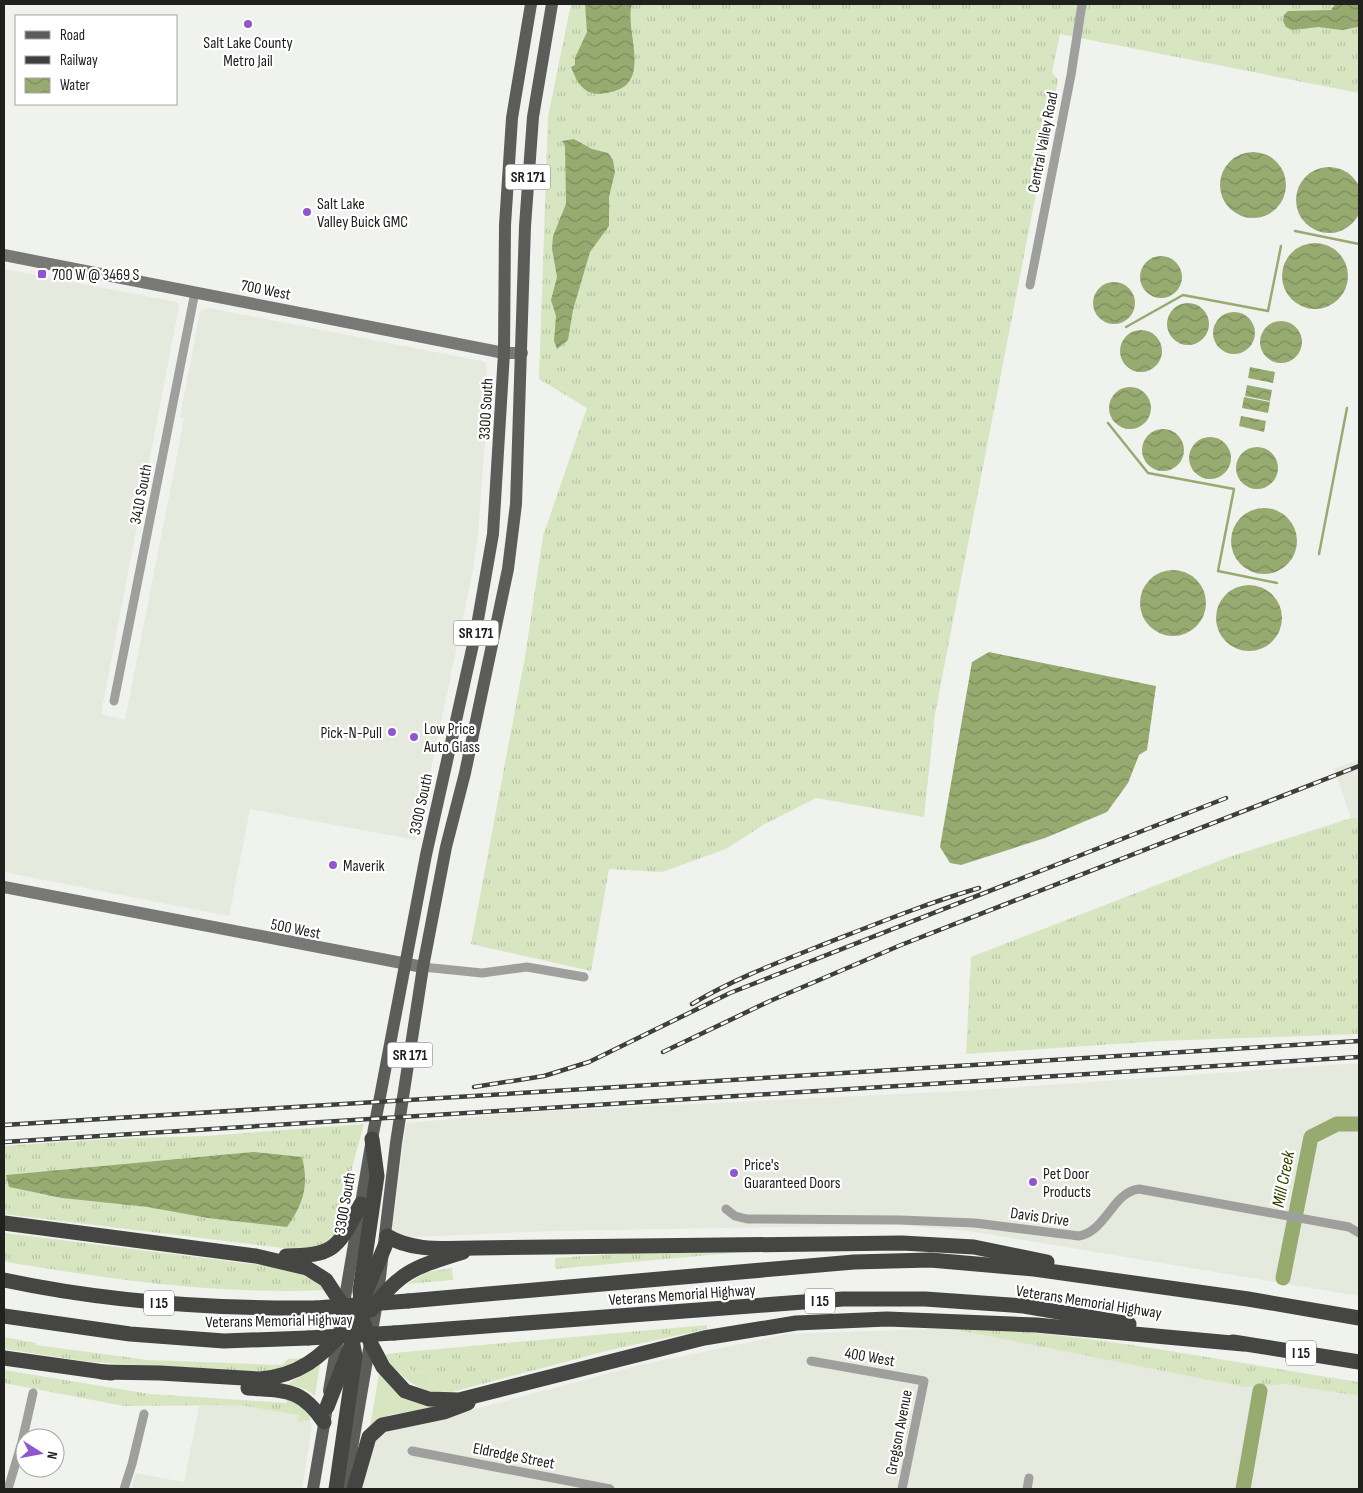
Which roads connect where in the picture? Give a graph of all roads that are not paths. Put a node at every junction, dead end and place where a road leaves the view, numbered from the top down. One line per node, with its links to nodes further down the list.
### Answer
1 (532, 4): 7 (main road, 3300 South / SR 171)
2 (552, 4): 8 (main road, SR 171)
3 (1082, 4): 5 (street, Central Valley Road)
4 (4, 256): 6 (street, 700 West)
5 (1030, 286)
6 (194, 292): 7 (street, 700 West); 9 (street, 3410 South)
7 (504, 353): 8 (street, 700 West); 11 (main road, 3300 South / SR 171)
8 (522, 353): 12 (main road, SR 171)
9 (114, 701)
10 (4, 887): 11 (street, 500 West)
11 (405, 965): 12 (street, 500 West); 14 (main road, 3300 South / SR 171)
12 (423, 967): 13 (street, 500 West); 19 (main road, SR 171)
13 (584, 977)
14 (372, 1139): 15 (main road, 3300 South / SR 171); 26 (highway)
15 (360, 1204): 21 (highway); 25 (main road, 3300 South / SR 171)
16 (726, 1209): 18 (street, Davis Drive)
17 (4, 1223): 21 (highway)
18 (1359, 1233)
19 (386, 1241): 20 (highway); 24 (main road, SR 171); 26 (highway)
20 (476, 1248): 23 (highway); 24 (highway)
21 (256, 1256): 25 (highway)
22 (4, 1280): 23 (highway, Veterans Memorial Highway / I 15, bridge)
23 (1248, 1299): 28 (highway, Veterans Memorial Highway / I 15)
24 (377, 1302): 29 (highway); 32 (main road, SR 171)
25 (344, 1304): 29 (highway); 30 (main road, 3300 South / SR 171)
26 (360, 1304): 29 (highway)
27 (4, 1316): 33 (highway, Veterans Memorial Highway / I 15, bridge)
28 (1359, 1318)
29 (356, 1322): 30 (highway); 31 (highway); 32 (highway)
30 (337, 1338): 37 (highway); 41 (main road, 3300 South / SR 171)
31 (353, 1342): 41 (highway); 50 (highway)
32 (371, 1344): 39 (highway); 51 (main road, SR 171)
33 (1243, 1344): 36 (highway, Veterans Memorial Highway / I 15); 39 (highway)
34 (4, 1358): 37 (highway)
35 (811, 1361): 38 (street, 400 West)
36 (1359, 1362)
37 (102, 1372): 43 (highway)
38 (924, 1380): 55 (street, Gregson Avenue)
39 (522, 1385): 52 (highway)
40 (33, 1393): 47 (street)
41 (327, 1406): 43 (main road, 3300 South / SR 171)
42 (144, 1414): 48 (street)
43 (324, 1422): 49 (main road, 3300 South / SR 171)
44 (412, 1451): 46 (street, Eldredge Street)
45 (1029, 1478): 56 (street)
46 (560, 1480): 53 (street); 54 (street, Eldredge Street)
47 (8, 1489)
48 (124, 1489)
49 (313, 1489)
50 (336, 1489)
51 (345, 1489)
52 (354, 1489)
53 (558, 1489)
54 (610, 1489)
55 (902, 1489)
56 (1027, 1489)

